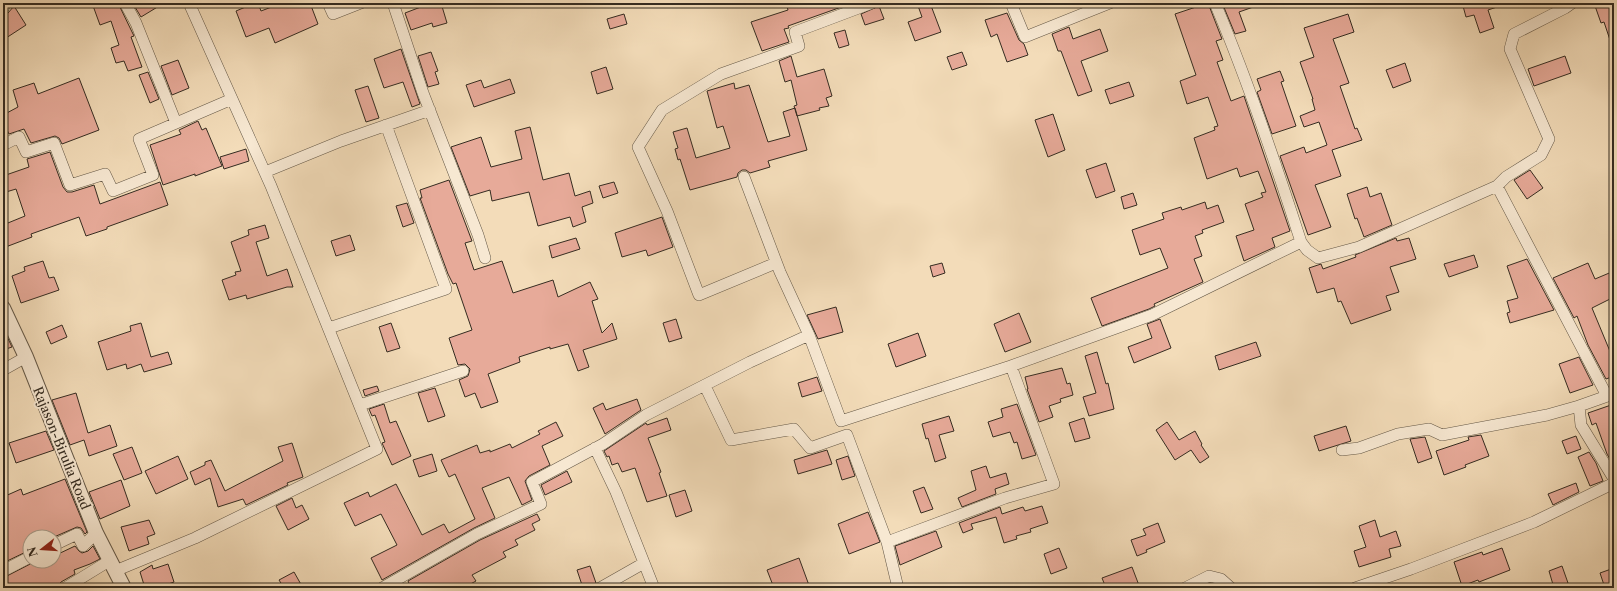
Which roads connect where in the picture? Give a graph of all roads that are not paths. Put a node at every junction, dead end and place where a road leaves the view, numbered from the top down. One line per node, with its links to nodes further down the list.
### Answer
1 (125, 3): 13 (street)
2 (189, 3): 11 (street)
3 (328, 3): 4 (street)
4 (361, 3)
5 (393, 3): 12 (street)
6 (872, 3): 21 (street)
7 (1011, 3): 8 (street)
8 (1110, 3)
9 (1215, 3): 19 (street)
10 (1572, 3): 18 (street)
11 (232, 99): 13 (street); 16 (street)
12 (430, 110): 14 (street); 20 (street)
13 (176, 123): 15 (street)
14 (386, 125): 16 (street); 23 (street)
15 (3, 145)
16 (265, 172): 23 (street)
17 (744, 177): 21 (street)
18 (1498, 186): 19 (street); 30 (street)
19 (1301, 242): 26 (street)
20 (485, 258)
21 (776, 263): 24 (street)
22 (3, 308): 25 (street, Rajason-Birulia Road)
23 (329, 328): 31 (street)
24 (809, 335): 29 (street); 33 (street)
25 (26, 358): 27 (street); 39 (street, Rajason-Birulia Road)
26 (1011, 366): 33 (street); 41 (street)
27 (3, 370)
28 (463, 371): 31 (street)
29 (705, 386): 34 (street); 35 (street)
30 (1611, 395): 32 (street)
31 (360, 405): 44 (street)
32 (1579, 406): 36 (street); 37 (street)
33 (841, 421): 34 (street)
34 (847, 435): 41 (street)
35 (595, 448): 43 (street); 48 (street)
36 (1342, 450)
37 (1614, 478)
38 (1614, 483): 54 (street)
39 (96, 533): 40 (street); 44 (street, Rajason-Birulia Road)
40 (62, 542)
41 (887, 542): 51 (street)
42 (22, 561): 45 (street)
43 (644, 563): 49 (street); 50 (street)
44 (112, 566): 46 (street); 47 (street, Rajason-Birulia Road)
45 (3, 571)
46 (65, 588)
47 (124, 588)
48 (382, 588)
49 (600, 588)
50 (654, 588)
51 (898, 588)
52 (1185, 588): 53 (street)
53 (1230, 588)
54 (1355, 588)

